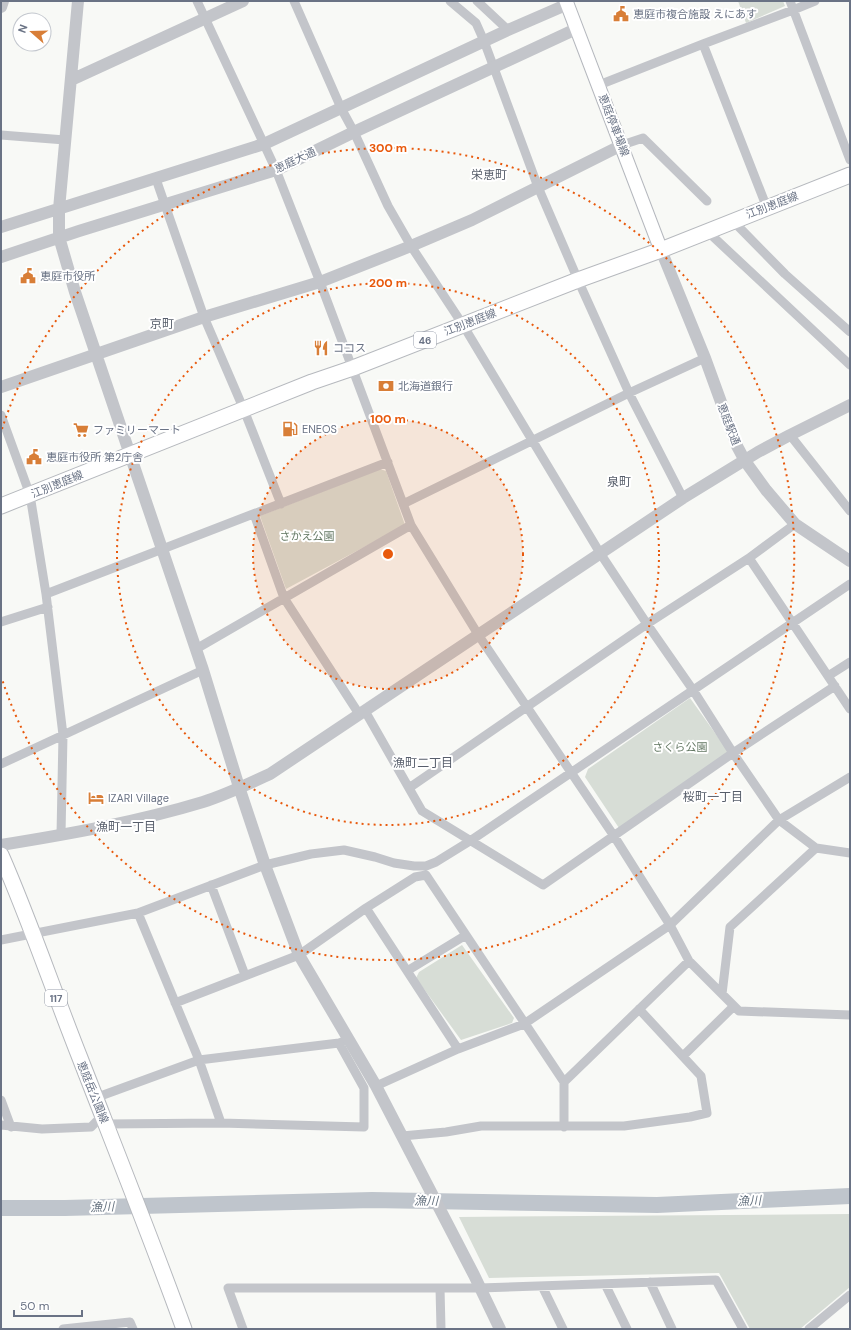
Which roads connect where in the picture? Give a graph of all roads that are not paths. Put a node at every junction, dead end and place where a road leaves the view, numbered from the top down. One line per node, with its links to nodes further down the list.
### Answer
1 (3, 1): 11 (street)
2 (78, 1): 19 (street)
3 (197, 1): 13 (street)
4 (244, 1): 13 (street)
5 (294, 1): 21 (street)
6 (450, 1): 16 (street)
7 (477, 1): 15 (street)
8 (790, 1): 12 (street)
9 (815, 1): 12 (street)
10 (567, 3): 14 (main road, 恵庭停車場線); 15 (street)
11 (1, 7)
12 (794, 10): 17 (street); 27 (street)
13 (205, 19): 19 (street); 25 (street)
14 (576, 29): 18 (street, 恵庭大通); 20 (main road, 恵庭停車場線)
15 (508, 30): 16 (street)
16 (484, 41): 18 (street); 21 (street)
17 (703, 44): 20 (street); 34 (street)
18 (495, 67): 22 (street, 恵庭大通); 31 (street)
19 (71, 80): 24 (street)
20 (599, 85): 26 (main road, 恵庭停車場線)
21 (342, 108): 22 (street); 25 (street)
22 (354, 132): 28 (street, 恵庭大通); 40 (street)
23 (1, 135): 24 (street)
24 (66, 140): 35 (street)
25 (264, 144): 28 (street); 30 (street)
26 (622, 145): 31 (street); 32 (street); 41 (main road, 恵庭停車場線)
27 (850, 160)
28 (276, 170): 33 (street, 恵庭大通); 44 (street)
29 (850, 175): 34 (main road, 江別恵庭線 / 46)
30 (156, 179): 33 (street); 35 (street)
31 (538, 187): 40 (street); 43 (street)
32 (707, 201)
33 (164, 205): 39 (street, 恵庭大通); 45 (street)
34 (767, 208): 36 (main road, 江別恵庭線 / 46)
35 (59, 209): 37 (street); 39 (street)
36 (733, 221): 38 (main road, 江別恵庭線 / 46); 47 (street)
37 (1, 227)
38 (707, 231): 41 (main road, 江別恵庭線 / 46); 50 (street)
39 (59, 237): 42 (street, 恵庭大通); 48 (street)
40 (411, 246): 44 (street); 46 (street)
41 (661, 250): 43 (main road, 江別恵庭線 / 46); 49 (street, 恵庭駅通)
42 (1, 257)
43 (578, 280): 46 (main road, 江別恵庭線 / 46); 53 (street)
44 (320, 282): 45 (street); 51 (street)
45 (204, 317): 48 (street); 55 (street)
46 (463, 326): 51 (main road, 江別恵庭線 / 46); 58 (street)
47 (850, 332)
48 (97, 354): 52 (street); 59 (street)
49 (705, 358): 53 (street); 60 (street, 恵庭駅通)
50 (850, 365)
51 (353, 368): 55 (main road, 江別恵庭線 / 46); 61 (street)
52 (1, 387)
53 (629, 393): 58 (street); 63 (street)
54 (850, 406): 57 (street)
55 (244, 410): 59 (main road, 江別恵庭線 / 46); 64 (street)
56 (1, 415): 62 (street)
57 (790, 435): 60 (street); 67 (street)
58 (532, 441): 65 (street); 72 (street)
59 (130, 455): 62 (main road, 江別恵庭線 / 46); 71 (street)
60 (744, 461): 63 (street); 69 (street, 恵庭駅通)
61 (388, 462): 64 (street); 65 (street)
62 (30, 495): 66 (main road, 江別恵庭線 / 46); 76 (street)
63 (683, 498): 72 (street)
64 (280, 504): 68 (street)
65 (403, 504): 70 (street)
66 (1, 506)
67 (849, 508)
68 (254, 514): 71 (street); 77 (street)
69 (795, 524): 73 (street); 74 (street, 恵庭駅通)
70 (411, 525): 77 (street); 82 (street)
71 (162, 549): 76 (street); 83 (street)
72 (600, 553): 80 (street); 82 (street)
73 (749, 558): 80 (street); 81 (street)
74 (850, 561)
75 (850, 584): 81 (street)
76 (46, 594): 78 (street)
77 (284, 598): 83 (street); 91 (street)
78 (48, 607): 79 (street); 92 (street)
79 (1, 622)
80 (647, 624): 88 (street); 89 (street)
81 (793, 624): 86 (street); 88 (street)
82 (479, 636): 89 (street); 91 (street)
83 (196, 649): 85 (street)
84 (850, 662): 86 (street)
85 (202, 670): 92 (street); 97 (street)
86 (828, 676): 87 (street)
87 (835, 686): 90 (street); 93 (street)
88 (693, 690): 93 (street); 95 (street)
89 (528, 707): 95 (street); 98 (street)
90 (850, 709)
91 (362, 712): 97 (street); 98 (street)
92 (63, 735): 94 (street); 100 (street)
93 (733, 754): 99 (street); 101 (street)
94 (1, 764)
95 (571, 772): 101 (street); 102 (street)
96 (850, 777): 99 (street)
97 (239, 787): 100 (street); 107 (street)
98 (409, 788): 102 (street)
99 (780, 820): 104 (street); 111 (street)
100 (61, 835): 103 (street)
101 (614, 836): 102 (street); 111 (street)
102 (470, 841): 107 (street)
103 (1, 845)
104 (816, 848): 105 (street); 119 (street)
105 (850, 853)
106 (1, 855): 112 (main road, 恵庭岳公園線 / 117)
107 (265, 865): 108 (street); 115 (street)
108 (211, 885): 110 (street); 118 (street)
109 (366, 908): 113 (street); 115 (street); 117 (street)
110 (138, 913): 112 (street); 120 (street)
111 (670, 925): 116 (street); 124 (street)
112 (34, 934): 114 (street); 131 (main road, 恵庭岳公園線 / 117)
113 (466, 935): 117 (street); 124 (street)
114 (1, 940)
115 (299, 955): 118 (street); 125 (street)
116 (689, 961): 119 (street); 122 (street)
117 (407, 971): 126 (street)
118 (245, 975): 120 (street)
119 (722, 994): 121 (street)
120 (175, 1003): 128 (street)
121 (734, 1006): 123 (street); 127 (street)
122 (639, 1010): 127 (street); 129 (street)
123 (850, 1015)
124 (524, 1024): 126 (street); 129 (street)
125 (344, 1041): 128 (street); 130 (street); 134 (street)
126 (458, 1049): 130 (street)
127 (683, 1056): 137 (street)
128 (199, 1060): 131 (street); 134 (street)
129 (564, 1082): 137 (street)
130 (376, 1086): 138 (street)
131 (95, 1098): 133 (main road, 恵庭岳公園線 / 117)
132 (1, 1100): 136 (street)
133 (104, 1120): 134 (street); 136 (street); 149 (main road, 恵庭岳公園線 / 117)
134 (221, 1123)
135 (1, 1125): 136 (street)
136 (11, 1127)
137 (564, 1127): 138 (street)
138 (402, 1136): 143 (street)
139 (650, 1282): 140 (street); 145 (street); 155 (street)
140 (605, 1284): 141 (street); 154 (street)
141 (542, 1286): 143 (street); 153 (street)
142 (440, 1288): 143 (street); 150 (street); 151 (street)
143 (480, 1288): 152 (street)
144 (850, 1295): 146 (street)
145 (740, 1328)
146 (813, 1328)
147 (63, 1329): 148 (street)
148 (133, 1329)
149 (184, 1329)
150 (243, 1329)
151 (442, 1329)
152 (500, 1329)
153 (563, 1329)
154 (627, 1329)
155 (672, 1329)

